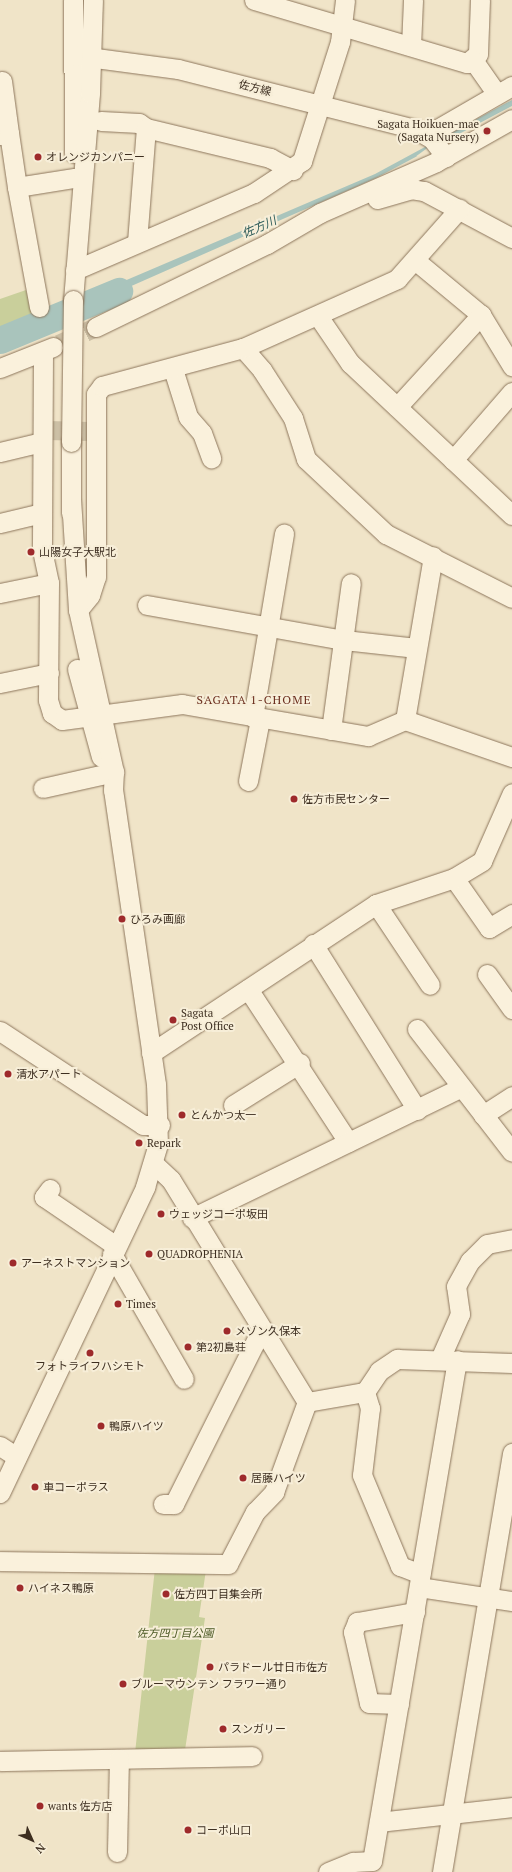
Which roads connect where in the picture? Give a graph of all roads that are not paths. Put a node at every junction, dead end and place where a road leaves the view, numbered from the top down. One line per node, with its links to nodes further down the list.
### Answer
1 (73, 0): 10 (street)
2 (93, 0): 10 (street)
3 (254, 0): 7 (street)
4 (345, 0): 8 (street)
5 (413, 0): 9 (street)
6 (480, 0): 11 (street)
7 (277, 3): 8 (street)
8 (343, 27): 9 (street); 15 (street)
9 (411, 46): 11 (street)
10 (82, 55): 15 (street, 佐方線); 23 (street); 30 (street)
11 (473, 60): 14 (street)
12 (2, 80): 19 (street)
13 (512, 86): 20 (street)
14 (494, 90)
15 (320, 105): 20 (street, 佐方線); 22 (street)
16 (512, 119): 21 (street)
17 (101, 121): 18 (street)
18 (146, 128): 22 (street); 27 (street)
19 (4, 134): 24 (street)
20 (425, 135): 21 (street)
21 (445, 155): 28 (street)
22 (293, 170): 27 (street)
23 (74, 178): 24 (street); 31 (street)
24 (17, 187): 32 (street)
25 (459, 210): 26 (street); 28 (street); 29 (street)
26 (512, 238)
27 (137, 242): 30 (street)
28 (258, 248): 35 (street)
29 (416, 261): 33 (street); 34 (street)
30 (75, 270): 31 (street)
31 (73, 300): 46 (street, bridge)
32 (39, 307)
33 (481, 315): 37 (street); 41 (street)
34 (318, 316): 36 (street); 41 (street)
35 (96, 327)
36 (243, 348): 39 (street); 51 (street)
37 (512, 366)
38 (0, 368): 42 (street)
39 (173, 369): 44 (street); 57 (street)
40 (512, 392): 45 (street)
41 (397, 407): 45 (street)
42 (44, 434): 43 (street); 47 (street)
43 (0, 452)
44 (211, 458)
45 (453, 460): 48 (street)
46 (71, 500): 57 (street); 63 (street)
47 (42, 512): 49 (street); 52 (street)
48 (512, 516)
49 (0, 523)
50 (284, 534): 58 (street)
51 (433, 556): 55 (street); 60 (street)
52 (49, 583): 54 (street); 61 (street)
53 (351, 583): 59 (street)
54 (0, 593)
55 (512, 598)
56 (147, 605): 58 (street)
57 (78, 610): 63 (street)
58 (269, 627): 59 (street); 64 (street)
59 (344, 640): 60 (street); 66 (street)
60 (417, 648): 65 (street)
61 (49, 672): 62 (street); 63 (street)
62 (0, 683)
63 (96, 716): 64 (street); 68 (street)
64 (256, 718): 66 (street); 69 (street)
65 (405, 720): 66 (street); 67 (street)
66 (331, 730)
67 (512, 757)
68 (111, 778): 70 (street); 82 (street)
69 (248, 781)
70 (43, 788)
71 (512, 793): 72 (street)
72 (454, 878): 73 (street); 74 (street)
73 (376, 904): 75 (street); 77 (street)
74 (512, 914)
75 (313, 944): 78 (street); 87 (street)
76 (487, 974): 79 (street)
77 (430, 985)
78 (248, 988): 82 (street); 83 (street)
79 (512, 1009)
80 (417, 1030): 84 (street)
81 (0, 1031): 89 (street)
82 (151, 1052): 89 (street)
83 (300, 1063): 86 (street); 90 (street)
84 (460, 1088): 87 (street); 88 (street)
85 (512, 1096): 88 (street)
86 (233, 1105)
87 (417, 1110): 90 (street)
88 (483, 1115): 91 (street)
89 (160, 1125): 92 (street)
90 (348, 1142): 94 (street)
91 (512, 1152)
92 (154, 1164): 94 (street); 96 (street)
93 (50, 1189): 96 (street)
94 (192, 1218): 97 (street)
95 (512, 1239): 98 (street)
96 (114, 1250): 100 (street); 105 (street)
97 (261, 1330): 102 (street); 107 (street)
98 (449, 1359): 99 (street); 101 (street); 109 (street)
99 (512, 1363)
100 (184, 1379)
101 (365, 1392): 102 (street); 109 (street)
102 (307, 1402): 108 (street)
103 (0, 1446): 105 (street)
104 (512, 1453): 110 (street)
105 (17, 1457): 106 (street)
106 (0, 1493)
107 (163, 1504)
108 (0, 1561)
109 (420, 1580): 110 (street); 112 (street)
110 (490, 1597): 111 (street); 118 (street)
111 (512, 1601)
112 (415, 1612): 113 (street); 113 (street)
113 (399, 1704): 119 (street)
114 (252, 1756): 115 (street)
115 (119, 1759): 116 (street); 120 (street)
116 (0, 1761)
117 (512, 1807): 118 (street)
118 (452, 1814): 119 (street); 122 (street)
119 (378, 1822): 121 (street)
120 (117, 1852)
121 (328, 1872)
122 (442, 1872)

